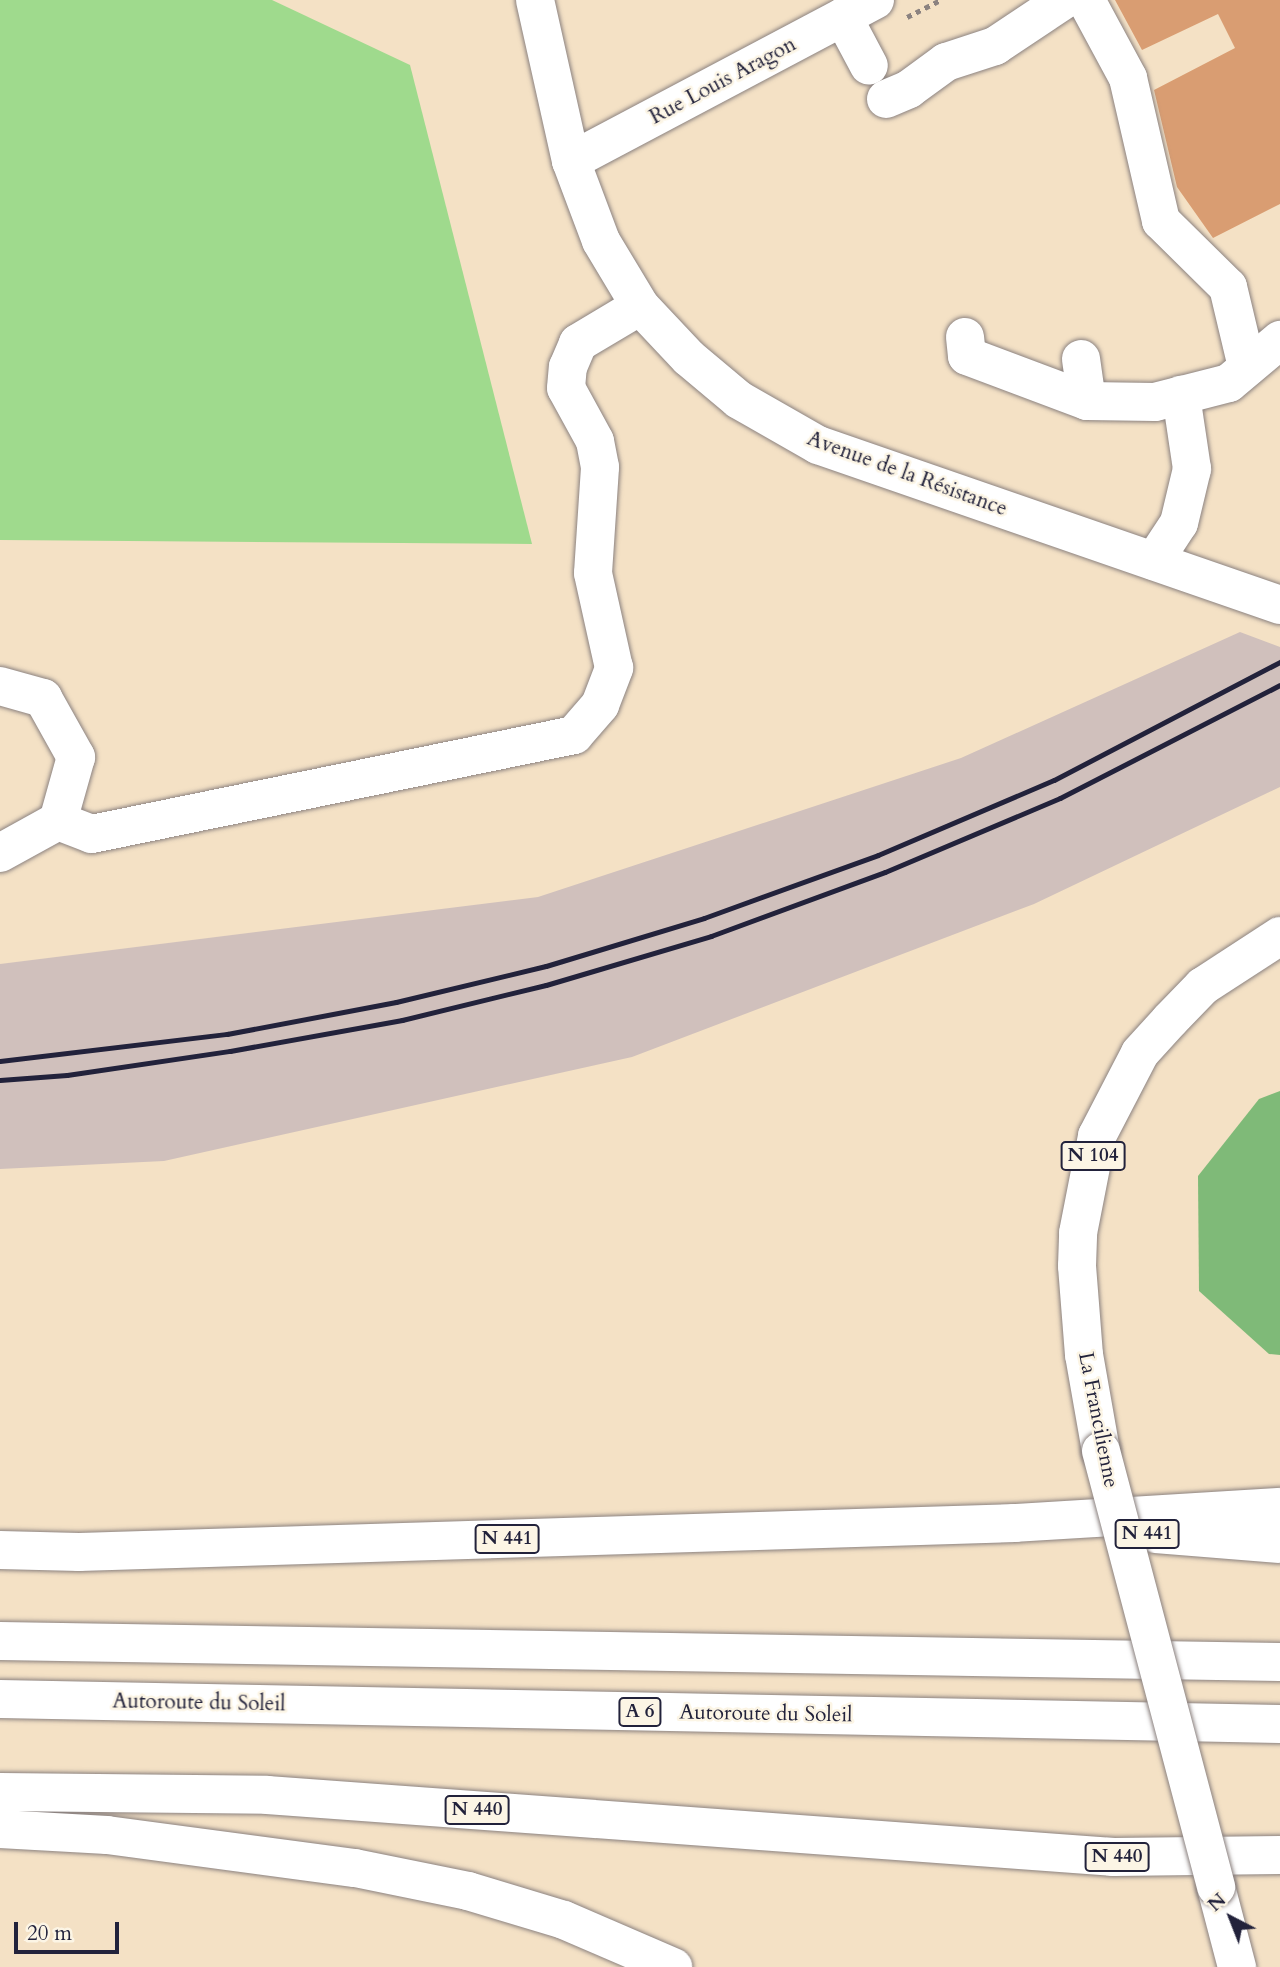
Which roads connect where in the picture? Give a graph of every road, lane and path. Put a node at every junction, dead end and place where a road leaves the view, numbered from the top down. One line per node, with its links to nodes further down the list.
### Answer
1 (535, 0): 5 (main road, Avenue de la Résistance)
2 (1064, 0): 4 (main road)
3 (1086, 0): 10 (main road)
4 (859, 8): 5 (main road, Rue Louis Aragon)
5 (570, 161): 6 (main road, Avenue de la Résistance)
6 (640, 306): 13 (main road, Avenue de la Résistance); 16 (main road)
7 (965, 337): 12 (main road)
8 (1280, 340): 10 (main road)
9 (1081, 359): 12 (main road)
10 (1247, 367): 11 (main road)
11 (1181, 395): 12 (main road); 13 (main road)
12 (1087, 401)
13 (1154, 561): 14 (main road, Avenue de la Résistance)
14 (1280, 605)
15 (0, 686): 16 (main road)
16 (58, 821): 17 (main road)
17 (0, 853)
18 (1280, 936): 31 (main road, La Francilienne / N 104, bridge)
19 (1280, 1507): 20 (main road)
20 (1015, 1523): 21 (main road, N 441); 22 (main road, N 441)
21 (1280, 1544)
22 (0, 1550)
23 (0, 1642): 24 (main road)
24 (1280, 1662)
25 (0, 1699): 26 (main road, Autoroute du Soleil / A 6)
26 (1280, 1724)
27 (0, 1791): 29 (main road, N 440)
28 (0, 1829): 30 (main road)
29 (1280, 1854)
30 (673, 1967)
31 (1237, 1967)

